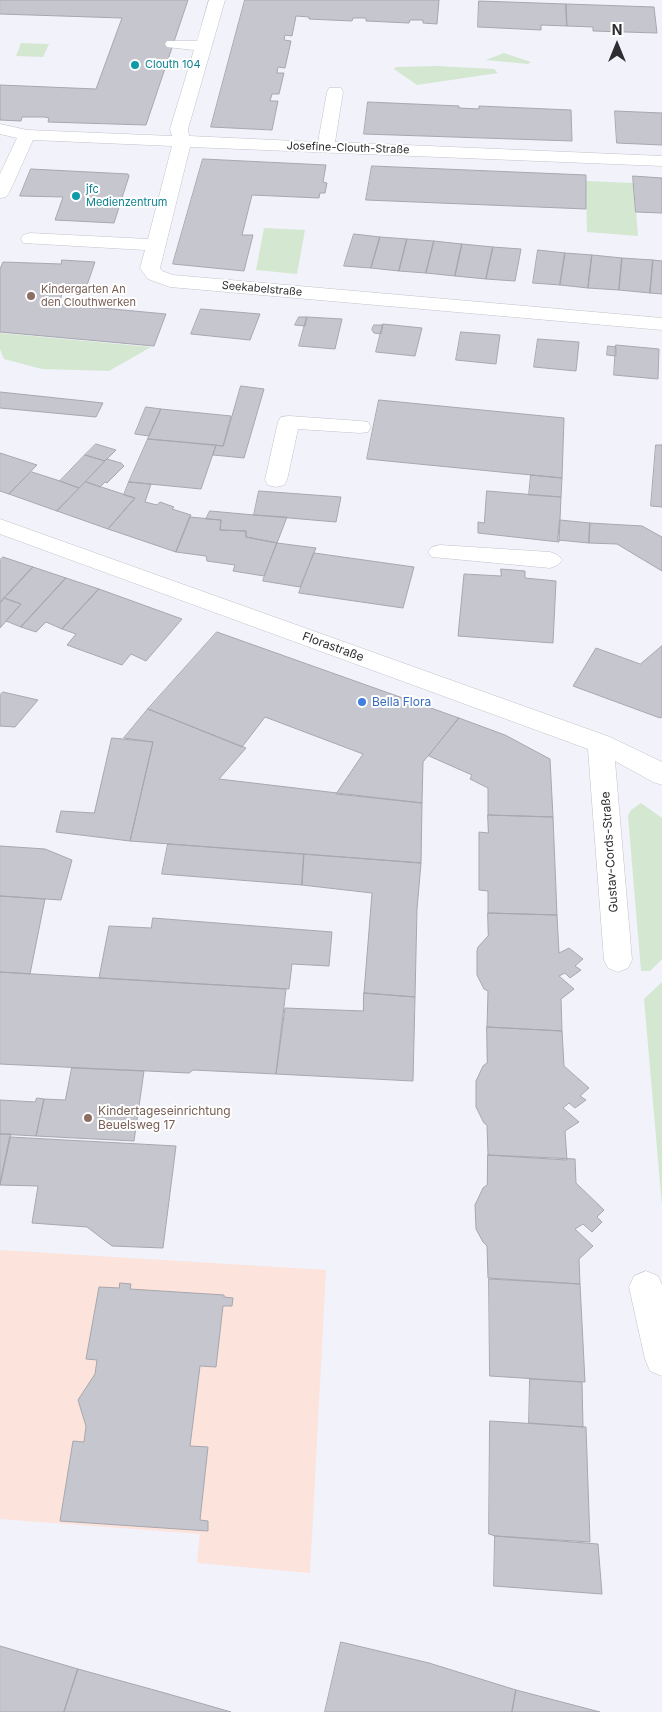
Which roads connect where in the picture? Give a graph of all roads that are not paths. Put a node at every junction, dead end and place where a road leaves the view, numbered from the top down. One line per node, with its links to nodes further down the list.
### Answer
1 (217, 0): 3 (street)
2 (173, 44): 3 (street)
3 (204, 46): 7 (street)
4 (335, 92): 8 (street)
5 (0, 129): 6 (street)
6 (27, 136): 7 (street); 9 (street); 11 (street)
7 (182, 143): 8 (street, Josefine-Clouth-Straße); 13 (street, Seekabelstraße)
8 (326, 147): 10 (street, Josefine-Clouth-Straße)
9 (0, 154)
10 (662, 161)
11 (0, 193)
12 (30, 239): 13 (street)
13 (156, 245): 14 (street, Seekabelstraße)
14 (662, 324)
15 (360, 427): 16 (street)
16 (276, 480)
17 (0, 526): 20 (street, Florastraße)
18 (440, 552): 19 (street)
19 (550, 560)
20 (602, 744): 21 (street, Florastraße); 22 (street, Gustav-Cords-Straße)
21 (656, 761)
22 (618, 960)
23 (646, 1286): 24 (street)
24 (662, 1359)

